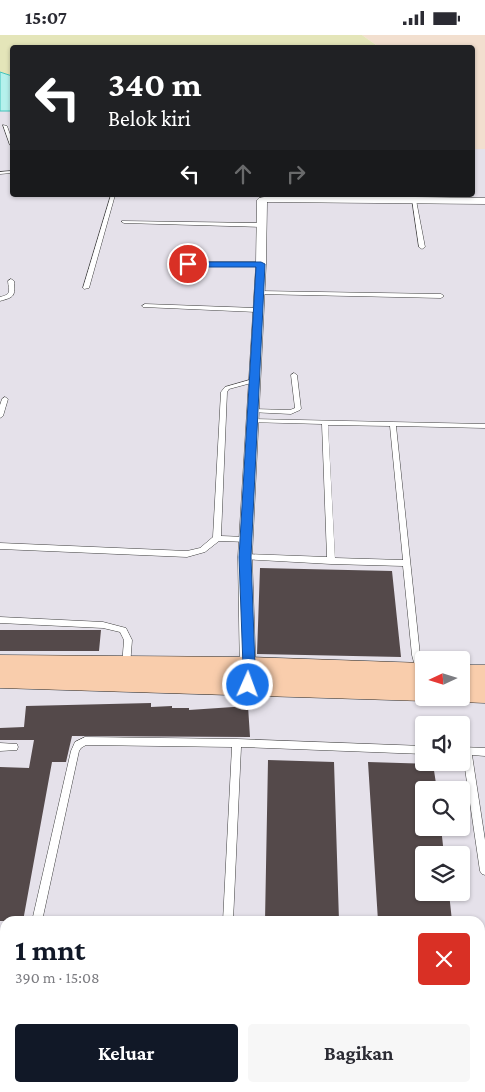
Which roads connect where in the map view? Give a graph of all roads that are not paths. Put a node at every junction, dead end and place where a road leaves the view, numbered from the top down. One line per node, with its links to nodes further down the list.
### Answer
1 (5, 125): 2 (lane)
2 (10, 133)
3 (112, 197): 13 (lane)
4 (275, 197): 5 (street); 8 (street)
5 (414, 201): 6 (street); 9 (lane)
6 (485, 201)
7 (124, 222): 8 (lane)
8 (262, 225): 11 (street)
9 (422, 247)
10 (170, 264): 11 (lane)
11 (261, 264): 14 (street)
12 (11, 281): 16 (lane)
13 (86, 288)
14 (259, 293): 15 (lane); 18 (street)
15 (440, 296)
16 (0, 299)
17 (145, 306): 18 (lane)
18 (257, 310): 20 (street)
19 (294, 375): 23 (lane)
20 (253, 381): 23 (street); 27 (lane)
21 (5, 399): 22 (lane)
22 (0, 416)
23 (251, 416): 24 (lane); 28 (street)
24 (325, 423): 25 (lane); 31 (lane)
25 (392, 424): 26 (lane); 32 (lane)
26 (485, 426)
27 (217, 538): 28 (lane); 29 (lane)
28 (246, 540): 30 (street)
29 (0, 547)
30 (245, 557): 31 (lane); 39 (street)
31 (332, 561): 32 (lane)
32 (406, 563): 34 (lane)
33 (0, 620): 36 (lane)
34 (416, 651)
35 (0, 664): 36 (street)
36 (126, 666): 39 (street)
37 (470, 673): 38 (street)
38 (485, 674)
39 (249, 675): 40 (street); 41 (street)
40 (415, 678)
41 (0, 679)
42 (470, 692): 43 (street)
43 (485, 693)
44 (237, 743): 47 (lane); 52 (lane); 53 (lane)
45 (0, 747): 46 (lane)
46 (14, 747)
47 (415, 750)
48 (470, 752): 49 (lane)
49 (485, 752)
50 (467, 771): 51 (lane)
51 (485, 871)
52 (38, 916)
53 (228, 916)

